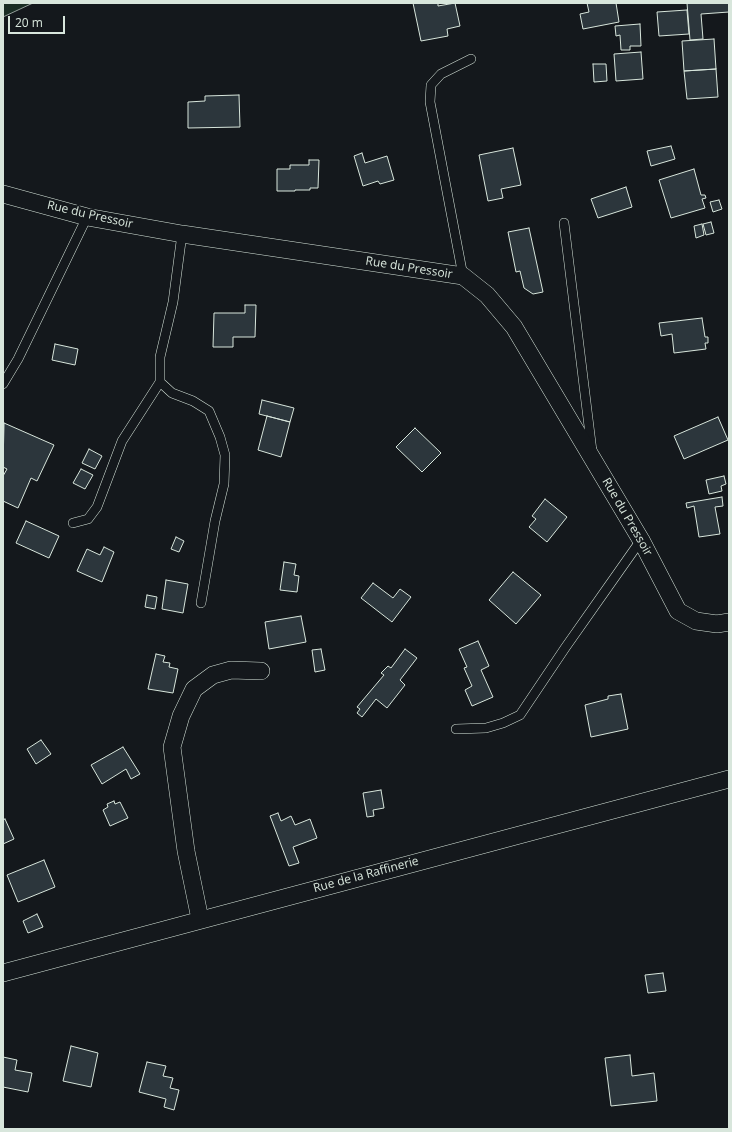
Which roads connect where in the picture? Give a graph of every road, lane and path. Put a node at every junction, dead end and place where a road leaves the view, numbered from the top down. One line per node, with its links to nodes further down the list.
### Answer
1 (471, 59): 6 (lane)
2 (3, 194): 3 (street, Rue du Pressoir)
3 (87, 217): 5 (street, Rue du Pressoir); 8 (lane)
4 (564, 223): 9 (lane)
5 (182, 234): 6 (street, Rue du Pressoir); 7 (lane)
6 (463, 276): 9 (street, Rue du Pressoir)
7 (160, 382): 10 (lane); 12 (lane)
8 (3, 384)
9 (594, 460): 11 (street, Rue du Pressoir)
10 (73, 523)
11 (642, 540): 13 (street, Rue du Pressoir); 15 (lane)
12 (201, 603)
13 (729, 622)
14 (261, 671): 17 (street)
15 (456, 729)
16 (729, 779): 17 (street, Rue de la Raffinerie)
17 (200, 919): 18 (street, Rue de la Raffinerie)
18 (3, 973)

